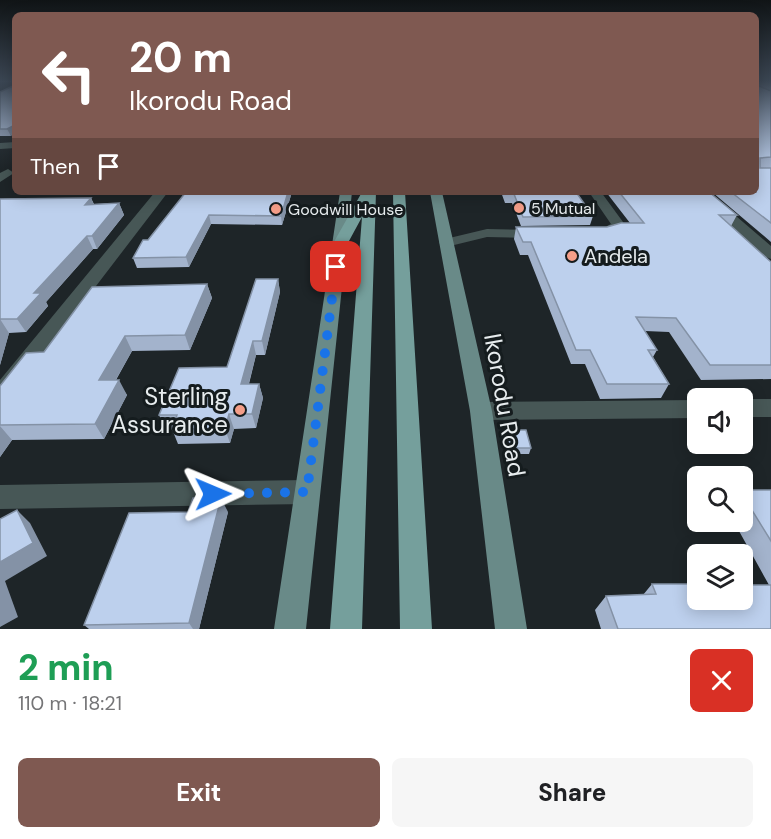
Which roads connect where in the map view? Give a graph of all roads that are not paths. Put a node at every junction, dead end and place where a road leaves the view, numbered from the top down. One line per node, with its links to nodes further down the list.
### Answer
1 (160, 195): 14 (street)
2 (346, 195): 12 (main road)
3 (367, 195): 12 (highway)
4 (369, 195): 24 (highway)
5 (399, 195): 25 (highway)
6 (437, 195): 11 (main road, Ikorodu Road)
7 (597, 195): 10 (street)
8 (703, 195): 13 (street)
9 (552, 234): 11 (street)
10 (583, 234)
11 (446, 243): 20 (main road, Ikorodu Road)
12 (338, 249): 21 (main road)
13 (771, 254)
14 (81, 291): 15 (street); 16 (street)
15 (104, 291)
16 (0, 395)
17 (753, 408): 18 (street)
18 (771, 408)
19 (687, 409): 20 (street)
20 (481, 411): 26 (main road, Ikorodu Road)
21 (307, 492): 22 (street); 23 (main road)
22 (0, 497)
23 (290, 629)
24 (346, 629)
25 (416, 629)
26 (512, 629)

